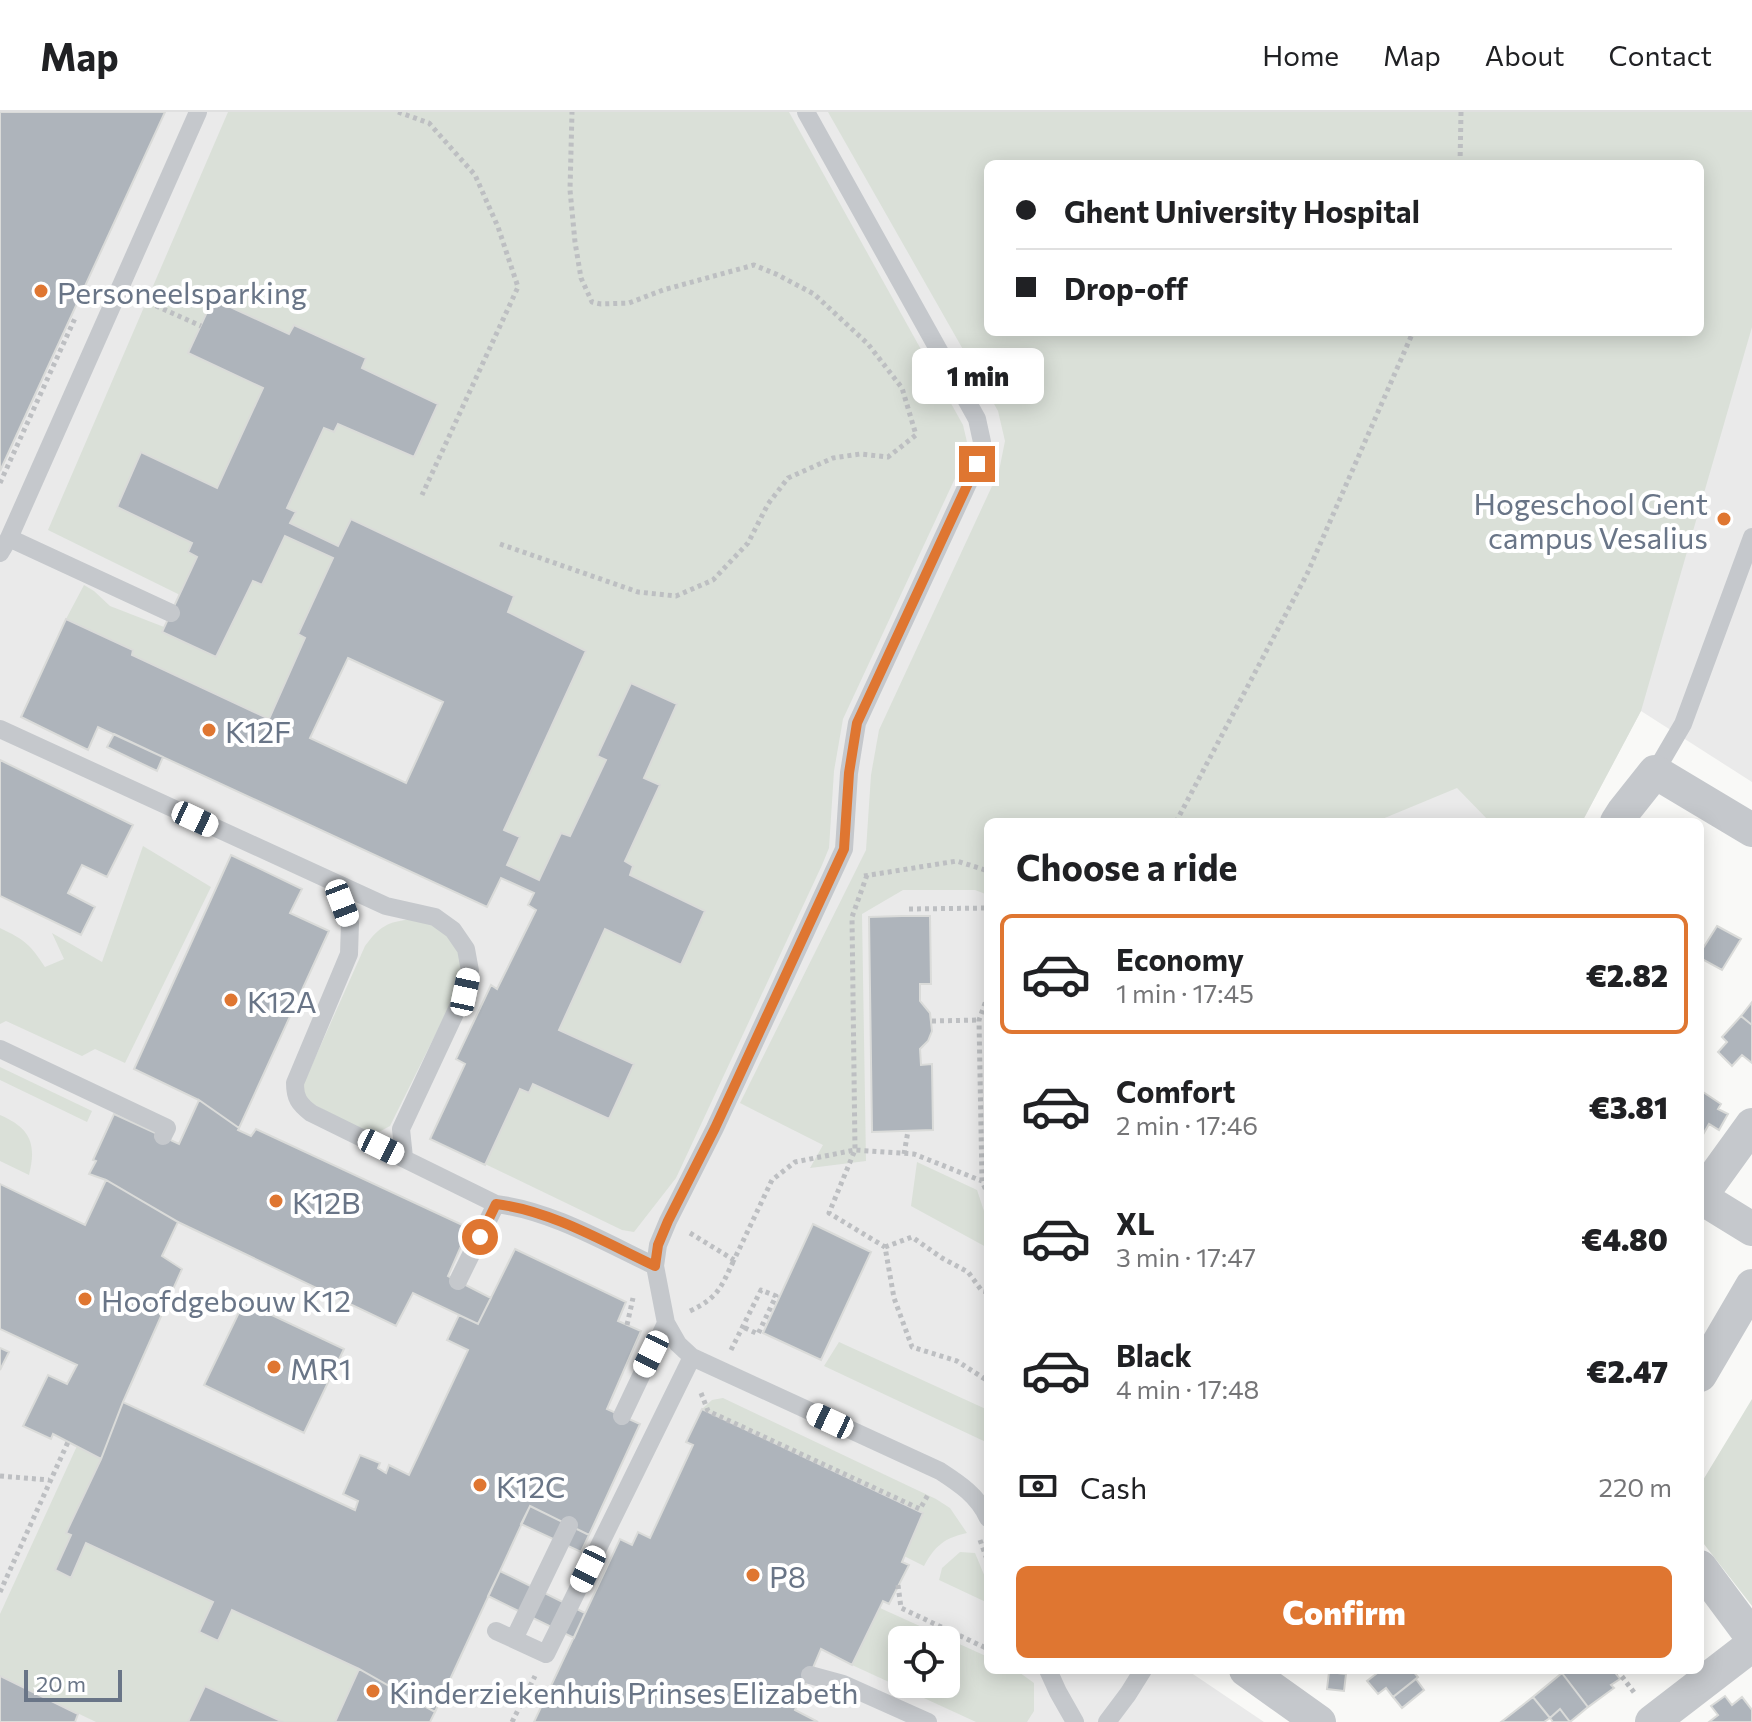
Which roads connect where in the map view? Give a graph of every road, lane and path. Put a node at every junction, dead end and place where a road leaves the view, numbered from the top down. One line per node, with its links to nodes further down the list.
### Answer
1 (198, 112): 11 (lane)
2 (398, 112): 8 (path)
3 (572, 112): 10 (path)
4 (806, 112): 20 (lane)
5 (1461, 112): 6 (path)
6 (1460, 160)
7 (1411, 336): 15 (path)
8 (422, 495)
9 (1752, 537): 14 (lane)
10 (500, 544)
11 (4, 546): 12 (lane)
12 (171, 613)
13 (0, 729): 21 (lane)
14 (1655, 772): 16 (street); 17 (street)
15 (1178, 818)
16 (1620, 818)
17 (1752, 830)
18 (984, 870): 19 (path)
19 (867, 875): 20 (path); 31 (path)
20 (831, 879): 39 (lane)
21 (335, 883): 33 (lane); 33 (lane)
22 (984, 907): 23 (path)
23 (909, 909)
24 (984, 1006): 25 (path)
25 (979, 1020): 26 (path); 34 (path)
26 (932, 1021)
27 (0, 1049): 30 (lane)
28 (1752, 1125): 36 (street)
29 (908, 1131): 32 (path)
30 (163, 1136)
31 (855, 1150): 32 (path); 41 (path); 42 (path)
32 (904, 1154): 34 (path)
33 (404, 1158): 38 (lane)
34 (982, 1181): 35 (path)
35 (984, 1186)
36 (1704, 1191)
37 (1704, 1199): 40 (street)
38 (496, 1204): 43 (lane); 44 (lane)
39 (668, 1221): 42 (path); 43 (lane)
40 (1752, 1229)
41 (885, 1247): 46 (path); 52 (path)
42 (734, 1260): 47 (path)
43 (655, 1266): 47 (lane)
44 (458, 1281)
45 (1752, 1286): 50 (street)
46 (984, 1291)
47 (666, 1323): 49 (lane); 54 (lane)
48 (743, 1327): 48 (path); 51 (path)
49 (692, 1357): 51 (lane); 69 (lane)
50 (1704, 1368)
51 (721, 1370): 59 (lane)
52 (984, 1378)
53 (702, 1395): 58 (path)
54 (622, 1416)
55 (68, 1442): 57 (path)
56 (0, 1476): 57 (path)
57 (49, 1480): 63 (path)
58 (931, 1489)
59 (984, 1510)
60 (569, 1525): 66 (lane)
61 (1704, 1572): 65 (street)
62 (898, 1585): 68 (path)
63 (0, 1592)
64 (496, 1631): 66 (lane)
65 (1752, 1637)
66 (514, 1639): 69 (lane)
67 (1752, 1645): 79 (street)
68 (984, 1647)
69 (546, 1654): 74 (path)
70 (1050, 1674): 76 (lane)
71 (1140, 1674): 77 (lane)
72 (810, 1675): 75 (lane)
73 (1272, 1676): 78 (street)
74 (512, 1722)
75 (928, 1722)
76 (1075, 1722)
77 (1107, 1722)
78 (1319, 1722)
79 (1652, 1722)

